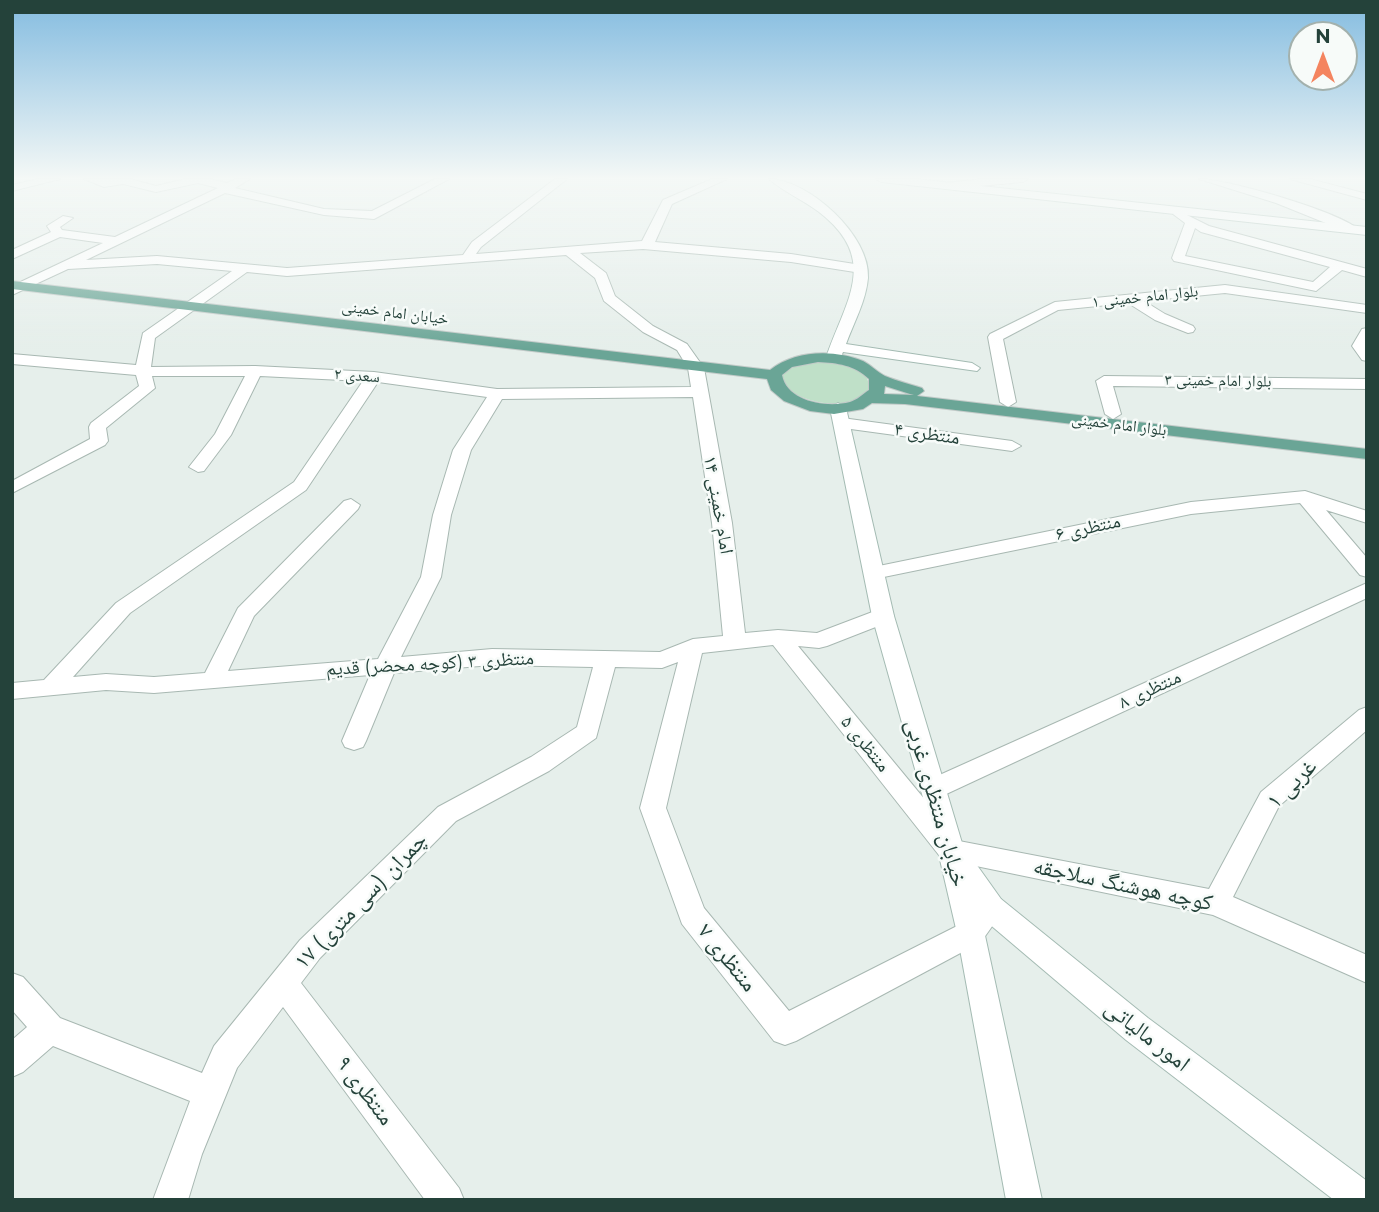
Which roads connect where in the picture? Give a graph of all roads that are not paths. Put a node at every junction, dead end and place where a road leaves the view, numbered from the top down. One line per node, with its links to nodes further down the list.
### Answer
1 (53, 236): 13 (street)
2 (77, 236): 9 (street)
3 (128, 236): 9 (street)
4 (488, 236): 14 (street)
5 (651, 236): 11 (street)
6 (850, 236): 18 (street)
7 (1186, 236): 16 (street)
8 (1230, 236): 16 (street)
9 (117, 241): 15 (street)
10 (618, 242): 11 (street)
11 (642, 245): 12 (street); 18 (street)
12 (567, 250): 14 (street); 29 (street)
13 (12, 255)
14 (468, 257): 17 (street)
15 (68, 265): 17 (street); 20 (street)
16 (1340, 265): 19 (street)
17 (245, 268): 22 (street)
18 (861, 269): 26 (street)
19 (1367, 273)
20 (16, 287): 22 (main road, خیابان امام خمینی)
21 (1130, 298): 23 (street, بلوار امام خمینی ۱); 24 (street); 40 (street, بلوار امام خمینی ۱)
22 (188, 306): 29 (main road, خیابان امام خمینی); 31 (street)
23 (1367, 309)
24 (1188, 329)
25 (1367, 332): 27 (street)
26 (835, 352): 30 (street); 33 (main road); 35 (main road, بلوار امام خمینی)
27 (1367, 357)
28 (15, 361): 31 (street, سعدی ۲)
29 (696, 368): 33 (main road, خیابان امام خمینی); 37 (street, امام خمینی ۱۴)
30 (972, 368)
31 (143, 369): 32 (street, سعدی ۲); 47 (street)
32 (255, 371): 34 (street, سعدی ۲); 46 (street)
33 (774, 375): 42 (main road)
34 (374, 377): 38 (street, سعدی ۲); 61 (street)
35 (877, 378): 39 (main road); 40 (main road, بلوار امام خمینی)
36 (1367, 384): 41 (street, بلوار امام خمینی ۳)
37 (700, 392): 38 (street, سعدی ۲); 56 (street, امام خمینی ۱۴)
38 (497, 394): 59 (street)
39 (872, 398): 42 (main road, بلوار امام خمینی); 45 (main road, بلوار امام خمینی)
40 (1008, 402): 41 (main road, بلوار امام خمینی)
41 (1113, 414): 43 (main road, بلوار امام خمینی)
42 (840, 415): 44 (street, منتظری ۴); 52 (street, خیابان منتظری غربی)
43 (1367, 444)
44 (1012, 446)
45 (1367, 454)
46 (198, 467)
47 (12, 488)
48 (1305, 498): 50 (street); 51 (street); 52 (street, منتظری ۶)
49 (351, 505): 60 (street)
50 (1367, 517)
51 (1367, 571)
52 (874, 573): 54 (street, خیابان منتظری غربی)
53 (1367, 590): 65 (street, منتظری ۸)
54 (883, 616): 55 (street, منتظری ۳ (کوچه محضر) قدیم); 65 (street, خیابان منتظری غربی)
55 (778, 637): 56 (street, منتظری ۳ (کوچه محضر) قدیم); 66 (street, منتظری ۵)
56 (735, 642): 57 (street, منتظری ۳ (کوچه محضر) قدیم)
57 (693, 647): 58 (street, منتظری ۳ (کوچه محضر) قدیم); 69 (street, منتظری ۷)
58 (606, 660): 59 (street, منتظری ۳ (کوچه محضر) قدیم); 71 (street, چمران (سی متری) ۱۷)
59 (386, 665): 60 (street, منتظری ۳ (کوچه محضر) قدیم); 64 (street)
60 (213, 679): 61 (street, منتظری ۳ (کوچه محضر) قدیم)
61 (52, 685): 62 (street, منتظری ۳ (کوچه محضر) قدیم)
62 (12, 691)
63 (1367, 716): 67 (street, غربی ۱)
64 (354, 741)
65 (933, 789): 66 (street, خیابان منتظری غربی)
66 (951, 851): 67 (street, کوچه هوشنگ سلاجقه); 68 (street, امور مالیاتی); 69 (street, خیابان منتظری غربی)
67 (1216, 903): 70 (street, کوچه هوشنگ سلاجقه)
68 (991, 908): 69 (street, منتظری ۷); 79 (street, امور مالیاتی)
69 (971, 933): 78 (street, خیابان منتظری غربی)
70 (1367, 969)
71 (283, 983): 75 (street, چمران (سی متری) ۱۷); 77 (street, منتظری ۹)
72 (12, 987): 73 (street)
73 (49, 1029): 74 (street); 75 (street)
74 (12, 1061)
75 (211, 1093): 76 (street, چمران (سی متری) ۱۷)
76 (170, 1200)
77 (447, 1200)
78 (1024, 1200)
79 (1364, 1200)

